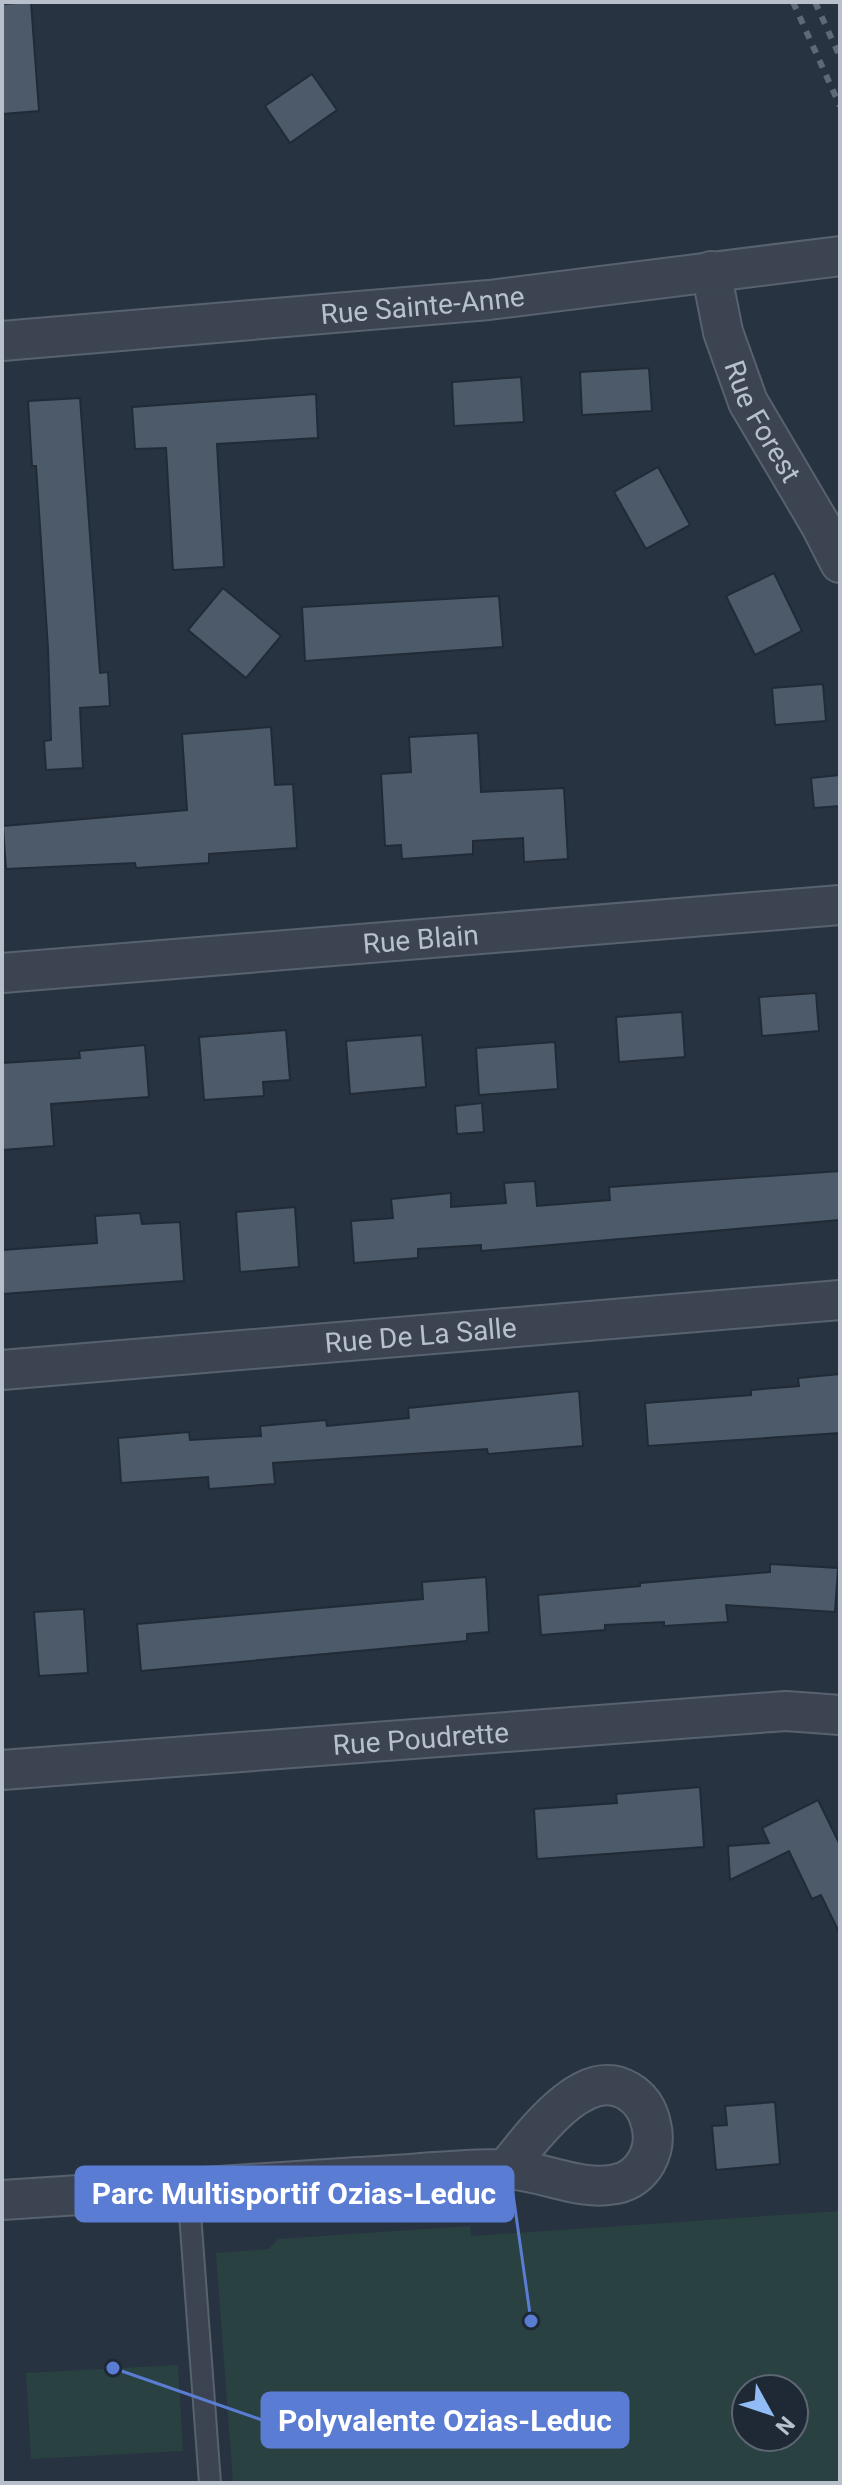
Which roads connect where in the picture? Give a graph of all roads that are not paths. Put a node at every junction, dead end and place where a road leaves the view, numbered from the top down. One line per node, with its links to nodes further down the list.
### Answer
1 (840, 256): 2 (street, Rue Sainte-Anne)
2 (711, 271): 3 (street, Rue Sainte-Anne); 4 (street, Rue Forest)
3 (2, 341)
4 (840, 563)
5 (840, 905): 6 (street, Rue Blain)
6 (2, 973)
7 (840, 1300): 8 (street, Rue De La Salle)
8 (2, 1370)
9 (840, 1715): 10 (street, Rue Poudrette)
10 (2, 1770)
11 (506, 2169): 12 (street)
12 (188, 2187): 13 (street); 14 (lane)
13 (2, 2200)
14 (210, 2483)

